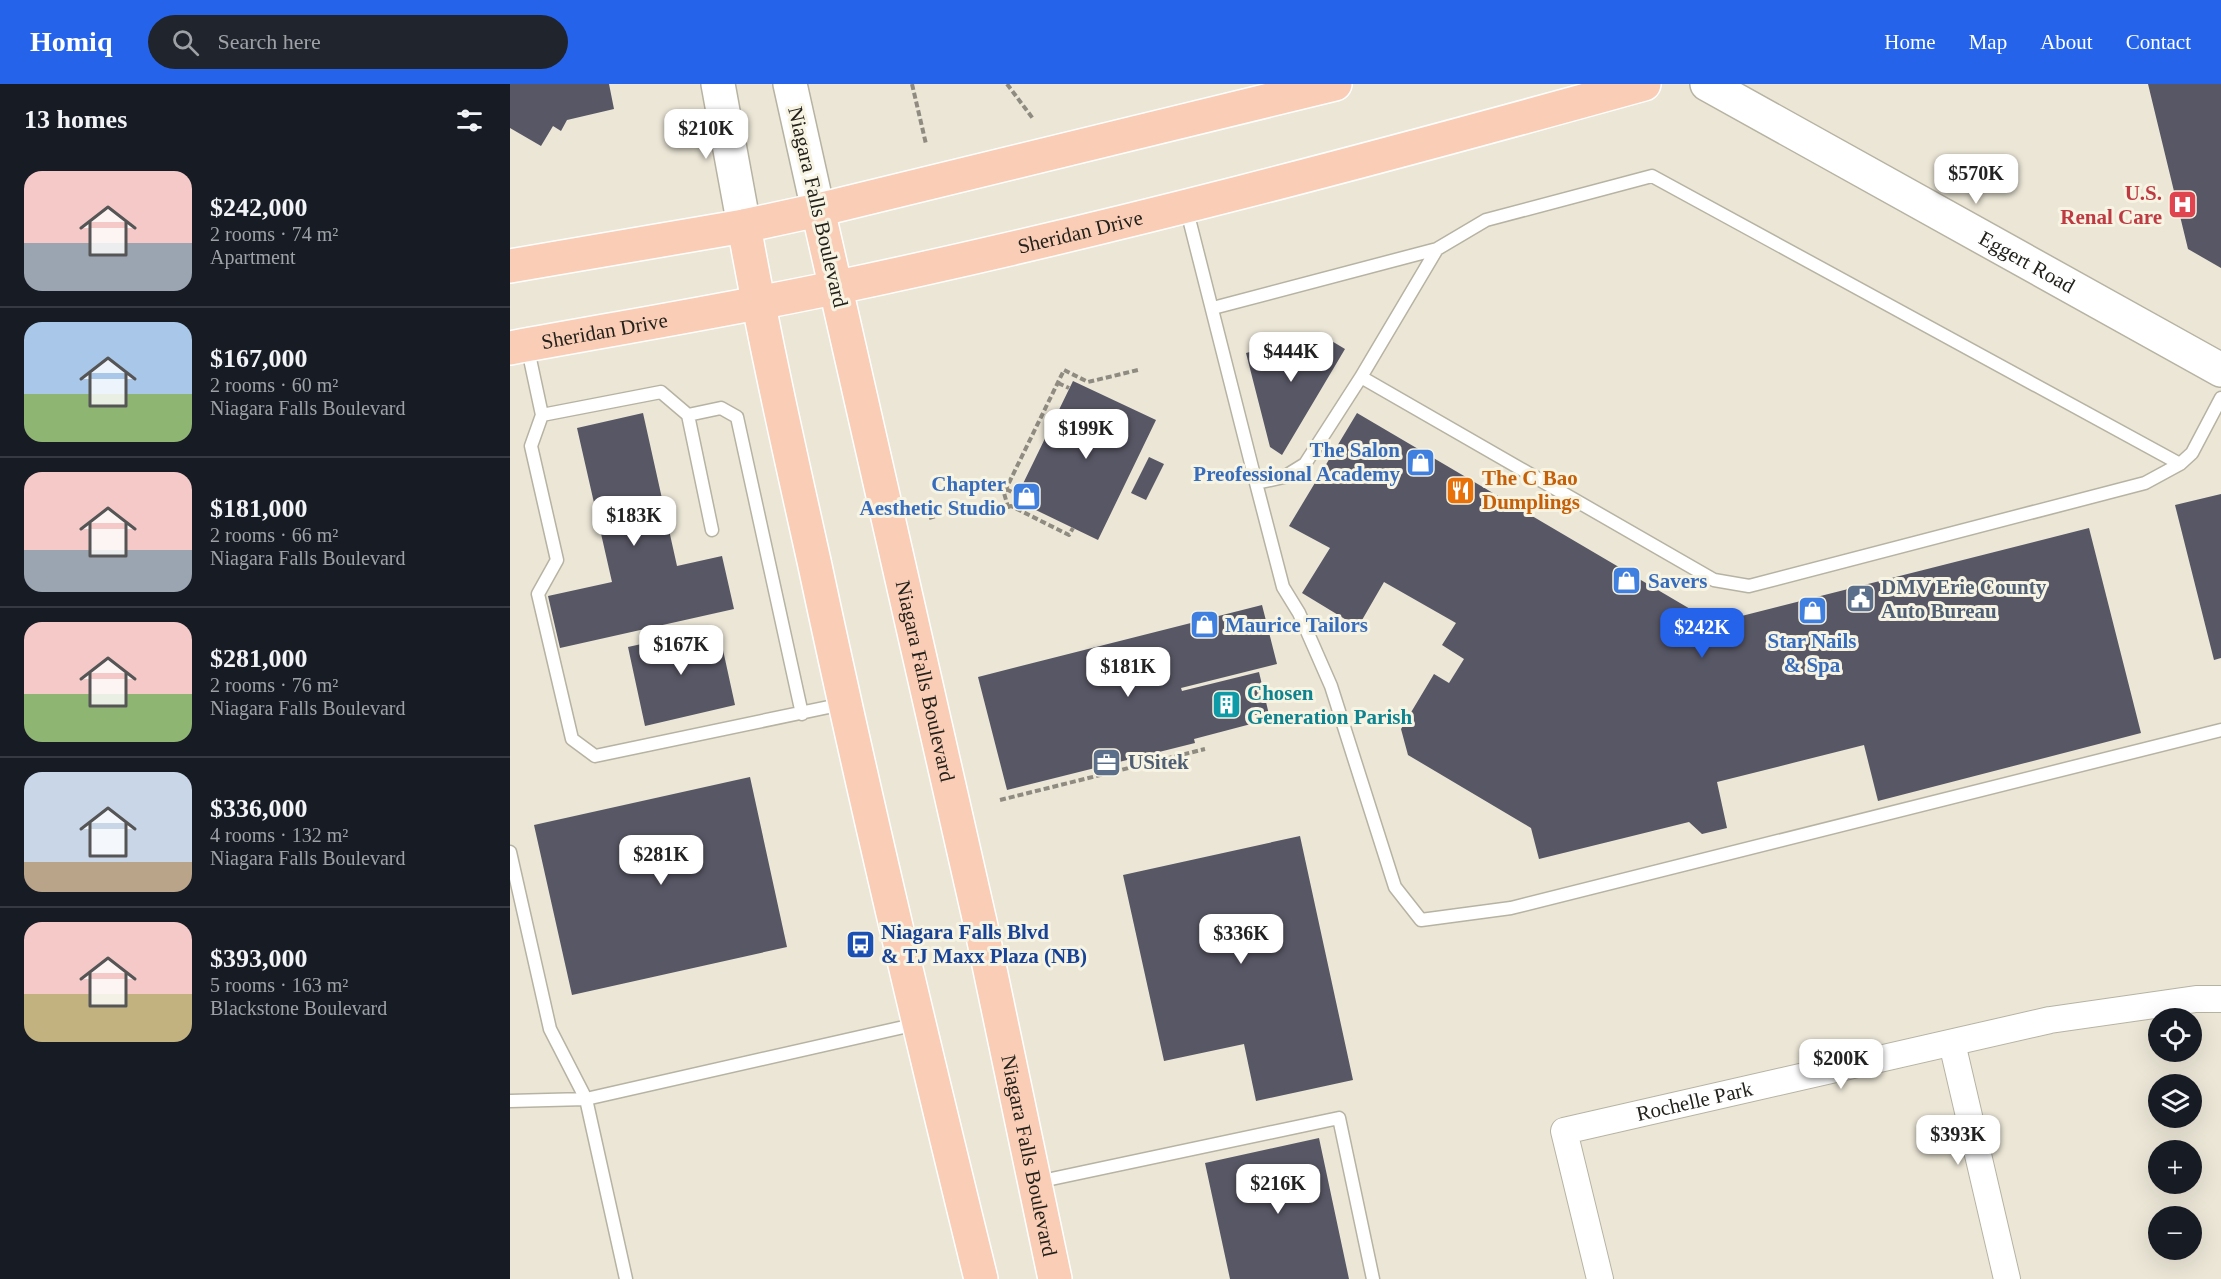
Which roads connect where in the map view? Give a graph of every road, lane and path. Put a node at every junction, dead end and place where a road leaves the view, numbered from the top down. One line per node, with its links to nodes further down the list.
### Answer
1 (718, 84): 12 (street)
2 (790, 84): 11 (street, Niagara Falls Boulevard)
3 (912, 84): 9 (path)
4 (1007, 84): 8 (path)
5 (1335, 84): 11 (main road)
6 (1644, 84): 10 (main road, Sheridan Drive)
7 (1707, 84): 20 (street, Eggert Road)
8 (1034, 120)
9 (926, 144)
10 (1186, 205): 15 (main road, Sheridan Drive); 17 (lane)
11 (818, 210): 12 (main road); 15 (main road, Niagara Falls Boulevard)
12 (744, 226): 14 (main road); 16 (main road)
13 (1437, 249): 17 (lane); 21 (lane); 27 (lane)
14 (510, 266)
15 (837, 288): 16 (main road, Sheridan Drive); 48 (main road, Niagara Falls Boulevard)
16 (758, 302): 18 (main road, Sheridan Drive); 37 (main road)
17 (1213, 308): 28 (lane)
18 (519, 346): 25 (lane)
19 (1138, 370): 22 (path)
20 (2221, 370)
21 (1361, 377): 27 (lane); 28 (lane)
22 (1058, 383): 23 (path); 29 (path)
23 (1069, 388)
24 (2221, 398): 27 (lane)
25 (542, 415): 26 (lane); 38 (lane)
26 (688, 415): 36 (lane); 38 (lane)
27 (2180, 464)
28 (1256, 483): 39 (lane)
29 (1006, 489): 30 (path); 31 (path)
30 (1018, 495)
31 (1008, 507): 33 (path); 35 (path)
32 (961, 509): 34 (path)
33 (998, 510)
34 (929, 518)
35 (1073, 528)
36 (712, 530)
37 (844, 704): 38 (lane); 44 (main road)
38 (802, 714)
39 (2221, 730)
40 (1205, 749): 41 (path)
41 (1000, 800)
42 (510, 852): 46 (lane)
43 (2221, 999): 45 (street, Rochelle Park)
44 (918, 1024): 46 (lane); 50 (main road)
45 (1952, 1043): 53 (street, Rochelle Park); 54 (street)
46 (586, 1099): 47 (lane); 49 (lane)
47 (510, 1101)
48 (1035, 1183): 51 (main road, Niagara Falls Boulevard); 52 (lane)
49 (626, 1279)
50 (981, 1279)
51 (1055, 1279)
52 (1373, 1279)
53 (1600, 1279)
54 (2007, 1279)

